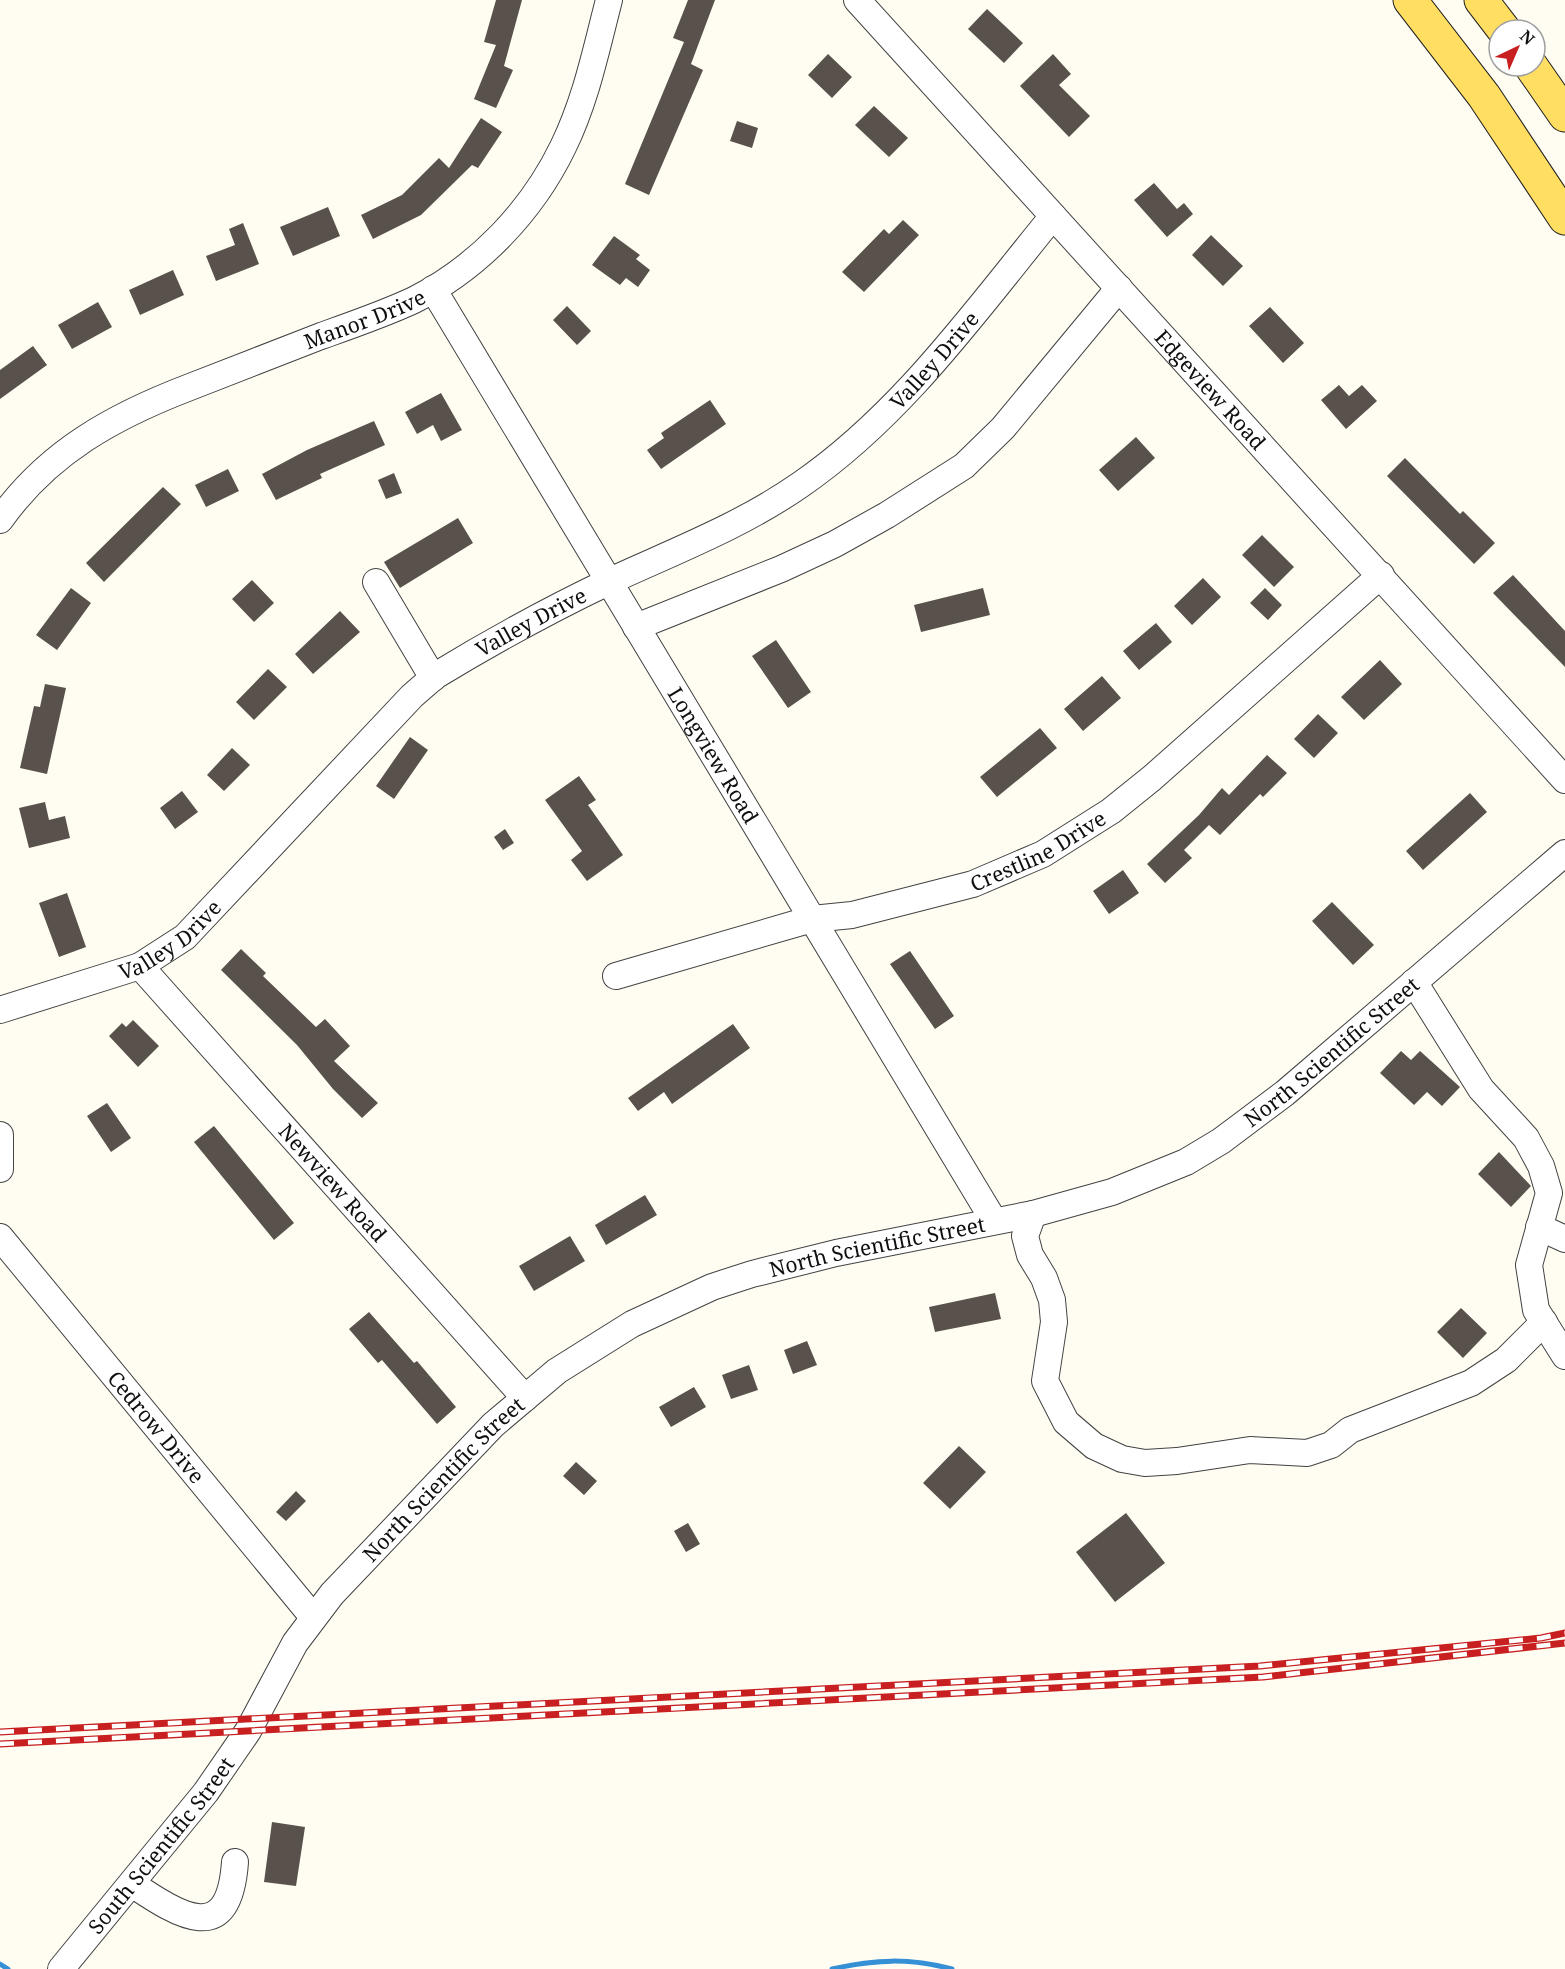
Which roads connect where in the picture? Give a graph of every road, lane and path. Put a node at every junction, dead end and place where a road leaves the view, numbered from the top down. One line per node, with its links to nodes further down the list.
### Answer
1 (609, 0): 11 (street, Manor Drive)
2 (857, 0): 8 (street, Edgeview Road)
3 (1410, 0): 9 (main road)
4 (1481, 0): 5 (main road)
5 (1495, 18)
6 (1539, 78): 7 (main road)
7 (1565, 115)
8 (1053, 216): 10 (street, Edgeview Road); 15 (street, Valley Drive)
9 (1565, 218)
10 (1119, 288): 13 (street, Edgeview Road); 16 (street)
11 (433, 289): 12 (street, Manor Drive); 15 (street, Longview Road)
12 (0, 519)
13 (1382, 575): 18 (street, Edgeview Road); 20 (street, Crestline Drive)
14 (376, 582): 17 (street)
15 (608, 582): 16 (street, Longview Road); 17 (street, Valley Drive)
16 (636, 627): 20 (street, Longview Road)
17 (433, 678): 21 (street, Valley Drive)
18 (1565, 780)
19 (1565, 853): 23 (street, North Scientific Street)
20 (812, 919): 22 (street, Crestline Drive); 28 (street, Longview Road)
21 (141, 966): 24 (street, Valley Drive); 34 (street, Newview Road)
22 (616, 976)
23 (1414, 982): 27 (street, North Scientific Street); 29 (street)
24 (0, 1010)
25 (0, 1135): 26 (street)
26 (0, 1168)
27 (1033, 1214): 28 (street, North Scientific Street); 32 (street)
28 (994, 1221): 34 (street, North Scientific Street)
29 (1539, 1227): 31 (street); 32 (street)
30 (0, 1237): 35 (street, Cedrow Drive)
31 (1565, 1239)
32 (1544, 1322): 33 (street)
33 (1565, 1356)
34 (525, 1398): 35 (street, North Scientific Street)
35 (313, 1617): 36 (street, North Scientific Street)
36 (254, 1718): 38 (street, South Scientific Street)
37 (235, 1862): 38 (street)
38 (132, 1884): 39 (street, South Scientific Street)
39 (61, 1969)

